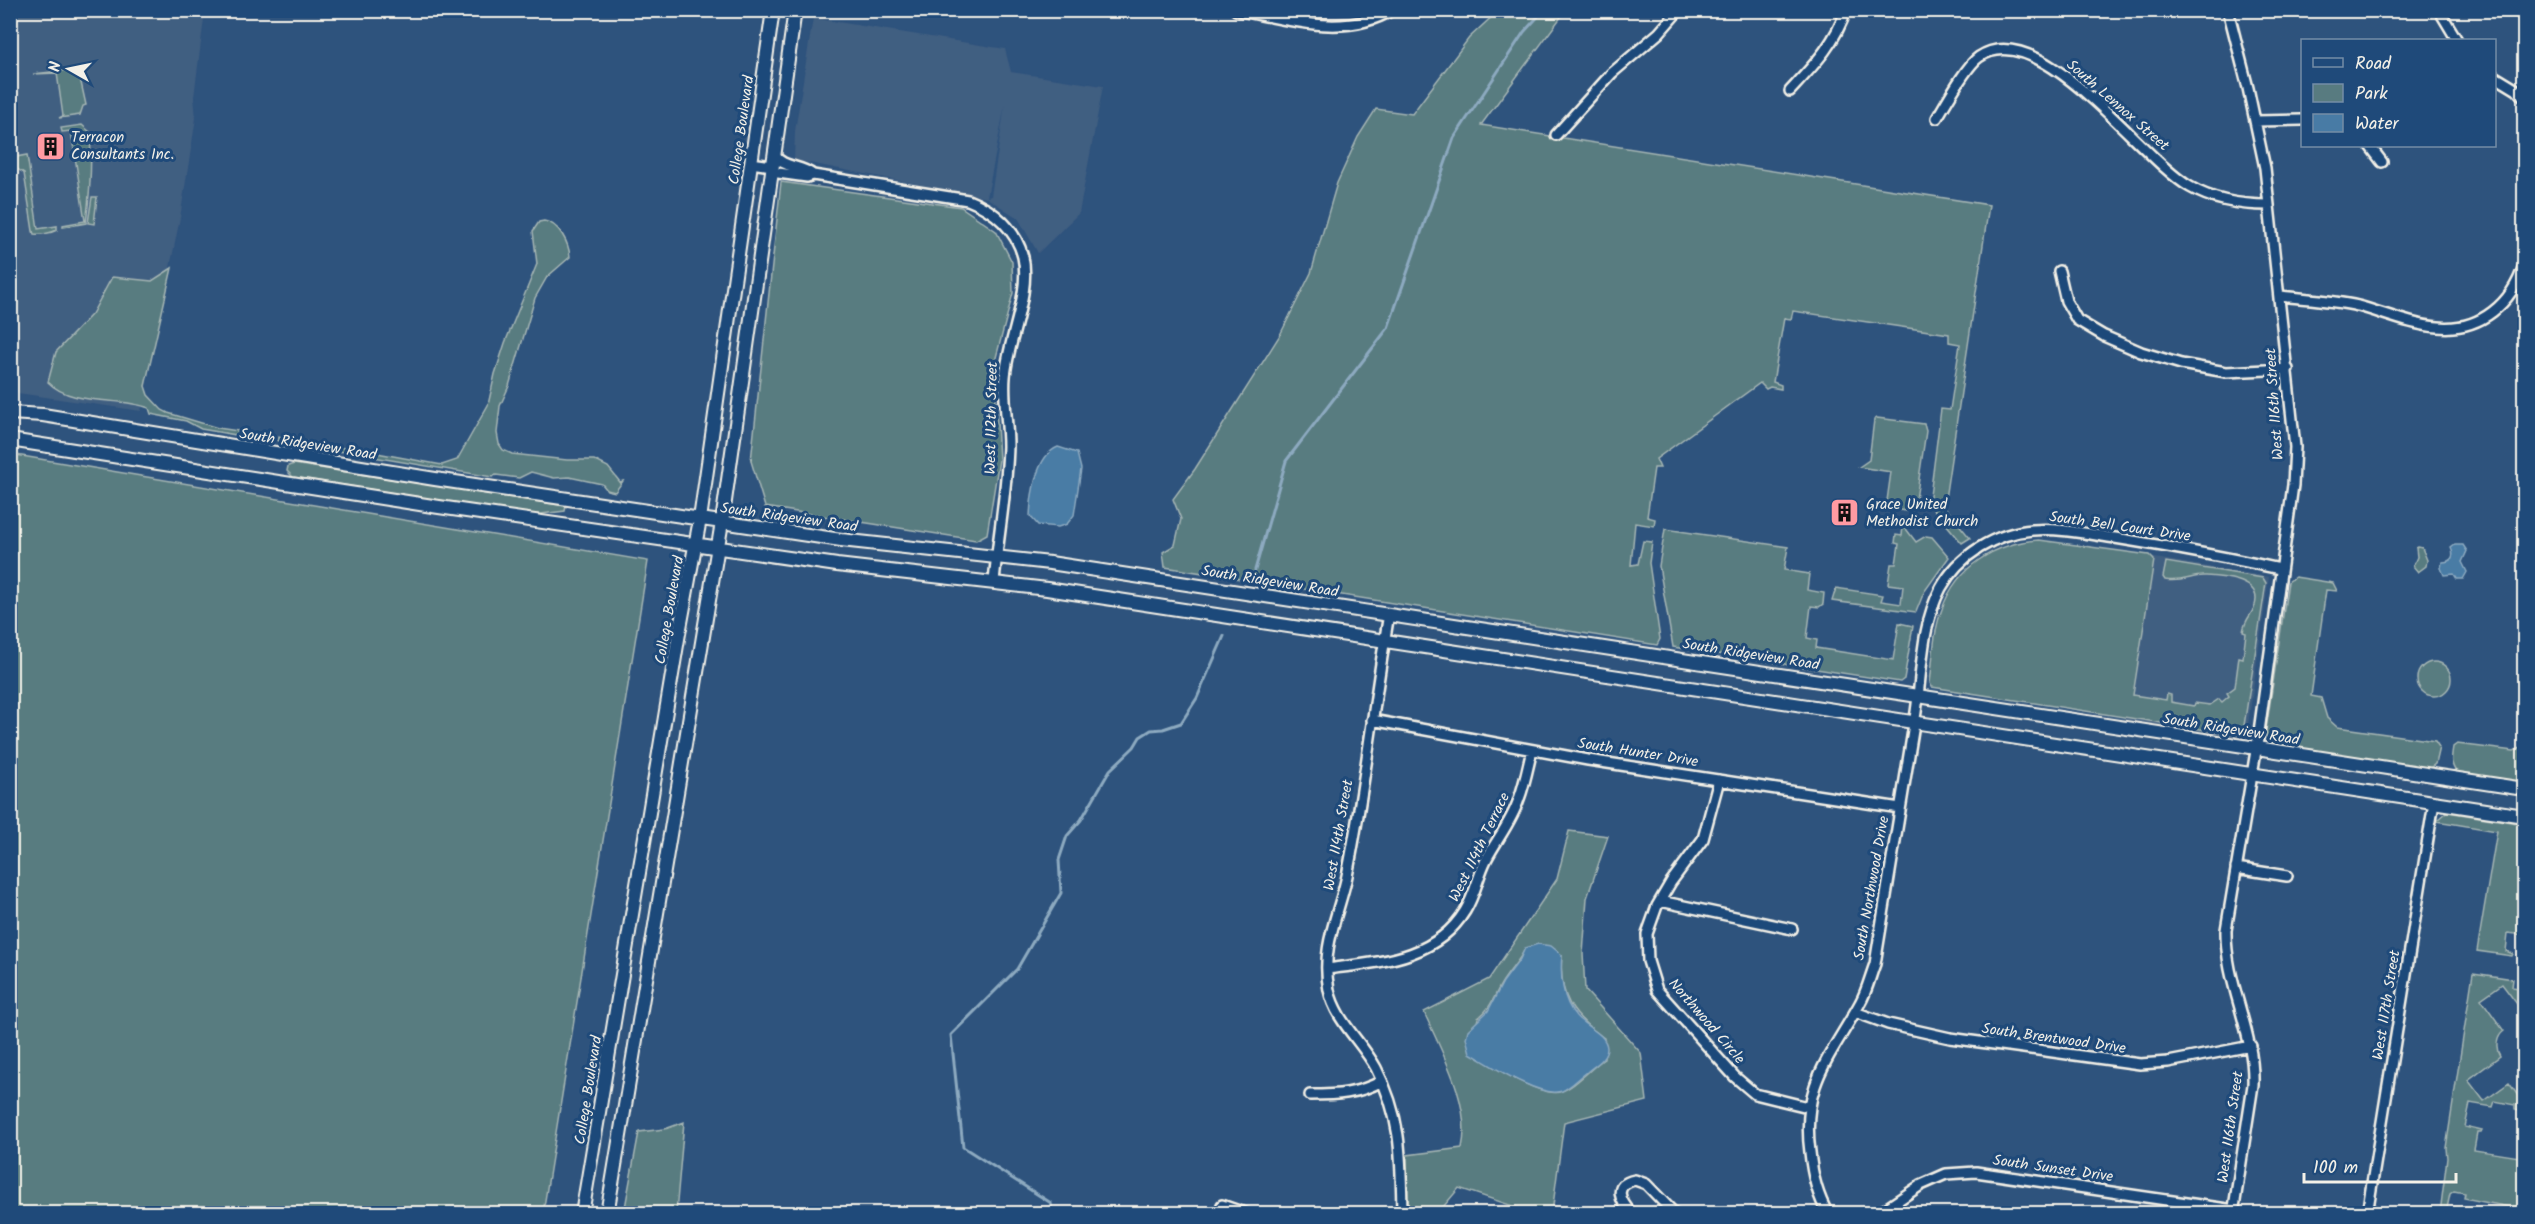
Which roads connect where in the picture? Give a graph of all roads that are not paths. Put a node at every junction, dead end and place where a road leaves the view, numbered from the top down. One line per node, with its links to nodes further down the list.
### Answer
1 (774, 10): 19 (main road, College Boulevard)
2 (795, 10): 20 (main road)
3 (1236, 10): 4 (street)
4 (1392, 10)
5 (1679, 10): 16 (street)
6 (1846, 10): 11 (street)
7 (2228, 10): 15 (street, West 116th Street)
8 (2439, 10): 9 (street)
9 (2456, 39)
10 (2496, 77): 12 (street)
11 (1790, 91)
12 (2524, 98)
13 (1937, 118): 22 (street, South Lennox Street)
14 (2301, 120): 15 (street)
15 (2255, 122): 22 (street, West 116th Street)
16 (1556, 135)
17 (2371, 147): 18 (street)
18 (2382, 162)
19 (751, 163): 20 (street); 29 (main road, College Boulevard)
20 (772, 164): 21 (street); 21 (street); 30 (main road)
21 (813, 175): 33 (street, West 112th Street)
22 (2269, 205): 25 (street, West 116th Street)
23 (2524, 265): 25 (street)
24 (2059, 271): 26 (street)
25 (2280, 296): 26 (street, West 116th Street)
26 (2288, 369): 34 (street, West 116th Street)
27 (10, 414): 29 (main road, South Ridgeview Road)
28 (10, 440): 31 (main road)
29 (700, 519): 30 (main road, South Ridgeview Road); 31 (main road, College Boulevard)
30 (722, 522): 32 (main road); 33 (main road, South Ridgeview Road)
31 (696, 544): 32 (main road); 61 (main road, College Boulevard)
32 (718, 547): 35 (main road); 62 (main road)
33 (996, 556): 35 (street, West 112th Street); 36 (main road, South Ridgeview Road)
34 (2280, 568): 38 (street, South Bell Court Drive); 41 (street, West 116th Street)
35 (994, 582): 37 (main road)
36 (1389, 614): 37 (street, West 114th Street); 38 (main road, South Ridgeview Road)
37 (1385, 640): 39 (street, West 114th Street); 40 (main road)
38 (1918, 695): 40 (street, South Northwood Drive); 41 (main road, South Ridgeview Road)
39 (1372, 720): 42 (street, South Hunter Drive); 53 (street, West 114th Street)
40 (1914, 721): 43 (main road); 47 (street, South Northwood Drive)
41 (2256, 748): 43 (street, West 116th Street); 45 (main road, South Ridgeview Road)
42 (1532, 750): 44 (street, South Hunter Drive); 53 (street, West 114th Terrace)
43 (2252, 773): 46 (main road); 49 (street, West 116th Street)
44 (1719, 780): 47 (street, South Hunter Drive); 51 (street, Northwood Circle)
45 (2524, 789)
46 (2434, 802): 48 (main road); 69 (street, West 117th Street)
47 (1900, 808): 54 (street, South Northwood Drive)
48 (2524, 816)
49 (2236, 868): 50 (street); 55 (street, West 116th Street)
50 (2287, 876)
51 (1660, 901): 52 (street); 58 (street, Northwood Circle)
52 (1792, 929)
53 (1328, 969): 56 (street, West 114th Street)
54 (1855, 1012): 55 (street, South Brentwood Drive); 58 (street, South Northwood Drive)
55 (2251, 1046): 60 (street, West 116th Street)
56 (1382, 1081): 57 (street); 64 (street, West 114th Street)
57 (1310, 1095)
58 (1808, 1107): 67 (street, South Northwood Drive)
59 (1222, 1205): 63 (street)
60 (2233, 1212): 68 (street, South Sunset Drive)
61 (582, 1214)
62 (607, 1214)
63 (1248, 1214)
64 (1402, 1214)
65 (1632, 1214): 66 (street)
66 (1675, 1214)
67 (1828, 1214)
68 (1878, 1214)
69 (2367, 1214)

